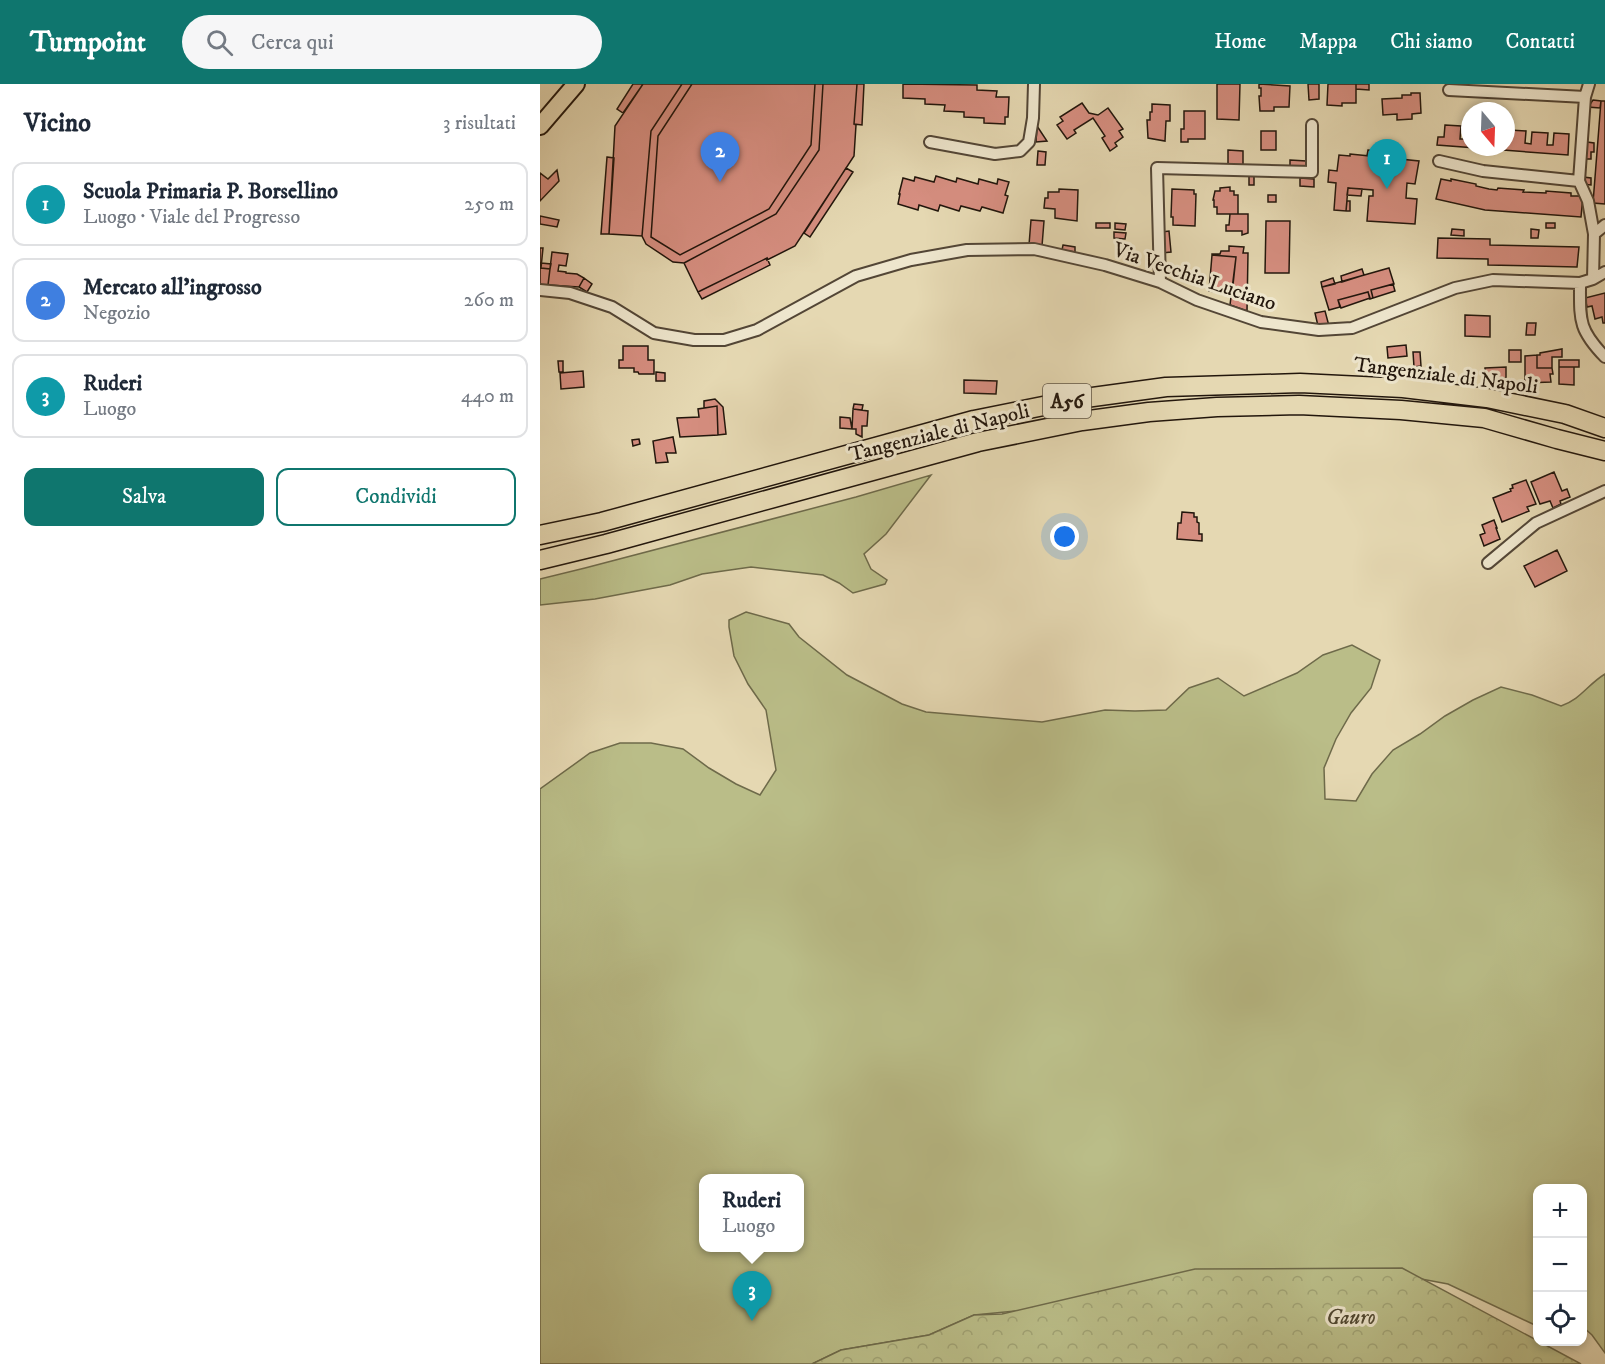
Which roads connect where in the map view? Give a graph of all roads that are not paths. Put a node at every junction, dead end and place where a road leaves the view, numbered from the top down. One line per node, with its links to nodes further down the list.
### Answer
1 (576, 84): 7 (main road)
2 (1034, 84): 8 (street)
3 (1589, 84): 5 (street)
4 (1449, 90): 5 (street)
5 (1585, 97): 10 (street)
6 (1312, 125): 15 (street)
7 (540, 126)
8 (930, 142)
9 (1439, 161): 10 (street)
10 (1579, 181): 12 (street)
11 (1605, 225): 12 (street)
12 (1593, 234): 14 (street)
13 (1605, 272): 14 (street, Via Vecchia Luciano)
14 (1593, 279): 16 (street, Via Vecchia Luciano)
15 (1160, 282): 16 (street, Via Vecchia Luciano); 17 (street, Via Vecchia Luciano)
16 (1580, 283): 18 (street)
17 (540, 290)
18 (1605, 357)
19 (1605, 428): 22 (highway, Tangenziale di Napoli / A56)
20 (1605, 451): 23 (highway, Tangenziale di Napoli / A56)
21 (1605, 491): 24 (street)
22 (540, 535)
23 (540, 560)
24 (1488, 563)

